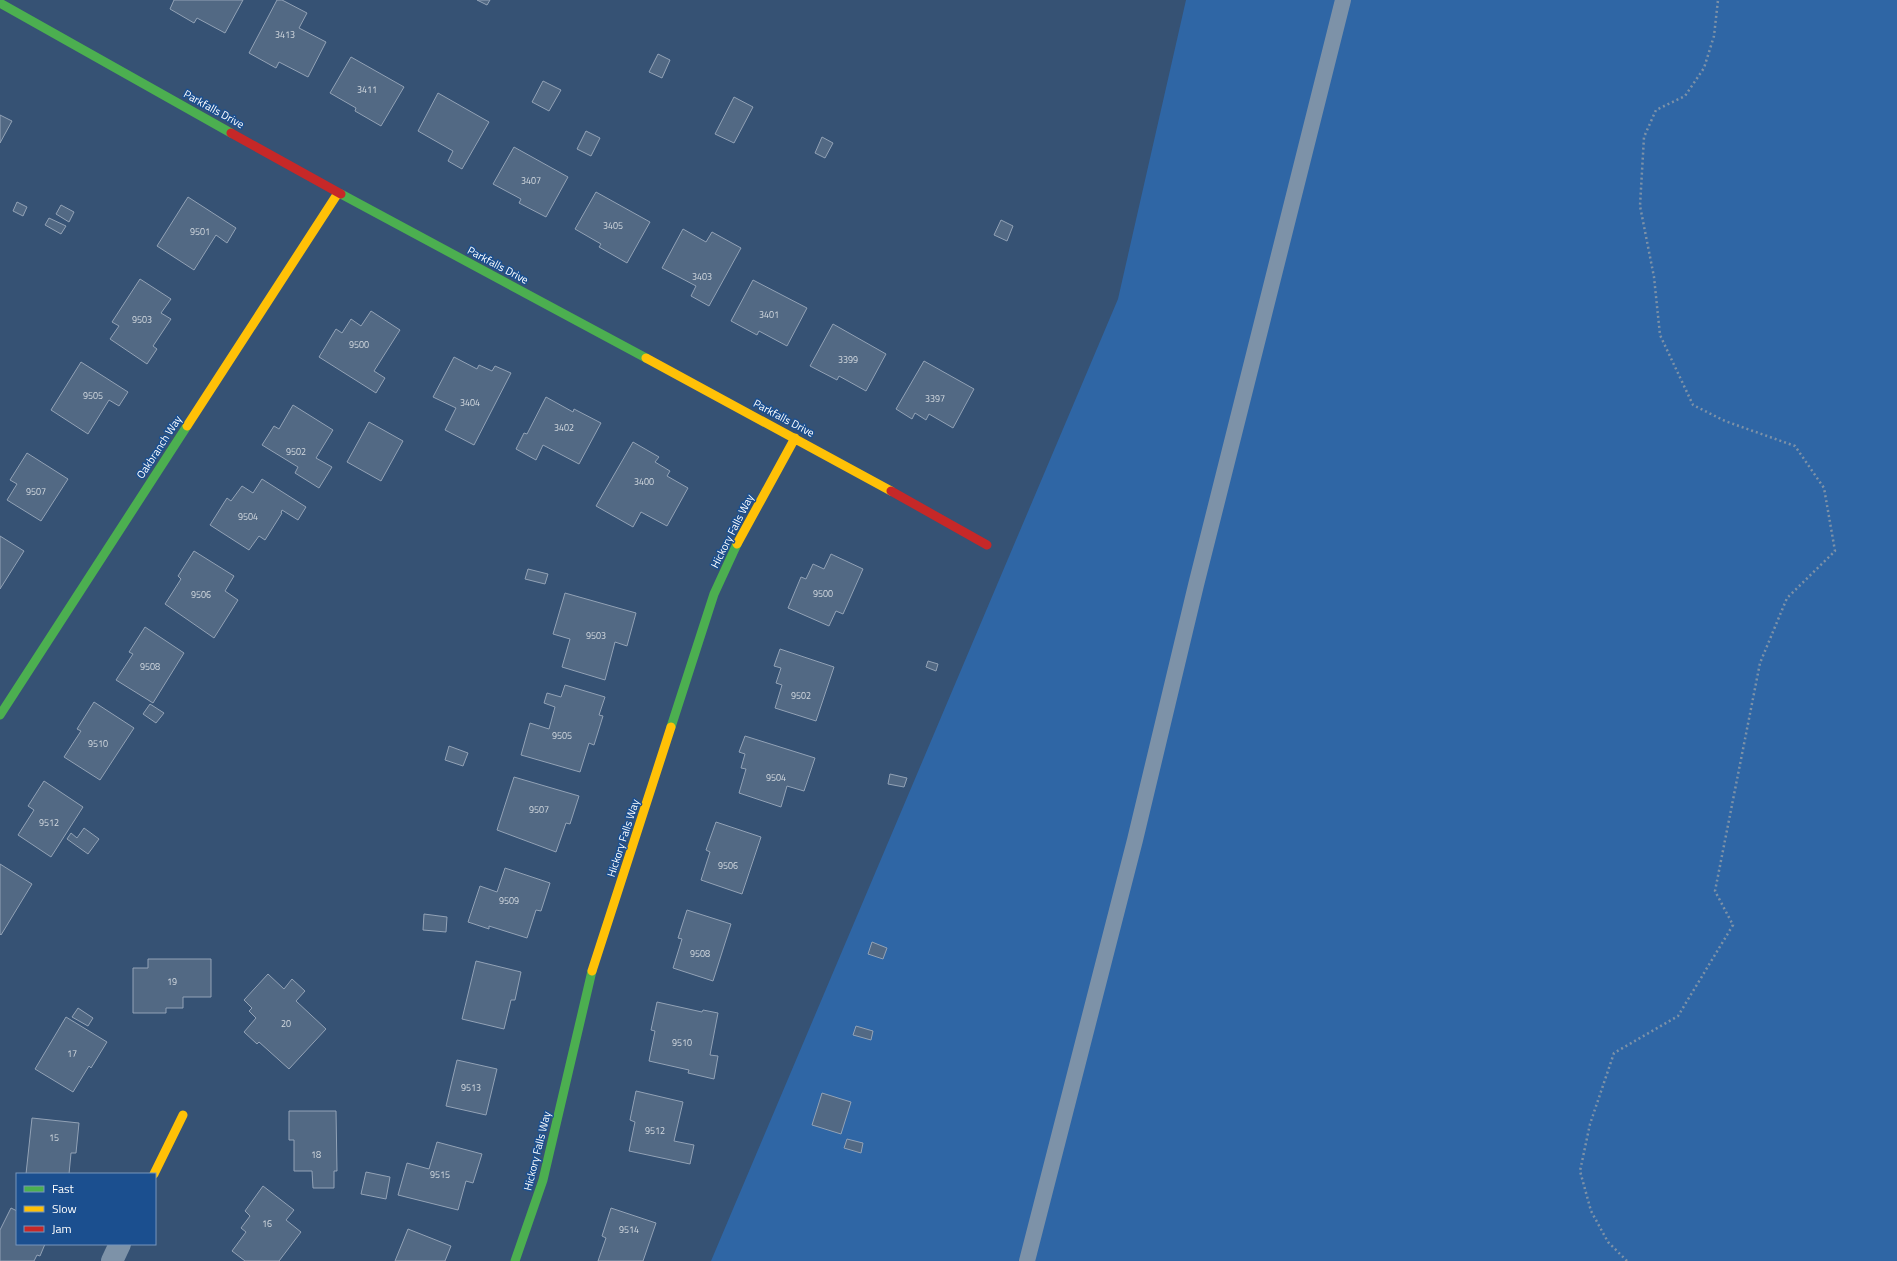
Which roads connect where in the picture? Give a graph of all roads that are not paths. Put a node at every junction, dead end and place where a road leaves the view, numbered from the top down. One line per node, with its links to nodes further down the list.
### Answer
1 (1343, 0): 12 (lane)
2 (0, 2): 3 (street, Parkfalls Drive)
3 (338, 193): 4 (street, Parkfalls Drive); 6 (street, Oakbranch Way)
4 (795, 438): 5 (street, Parkfalls Drive); 11 (street, Hickory Falls Way)
5 (987, 545)
6 (0, 715)
7 (183, 1115): 8 (street)
8 (154, 1173)
9 (120, 1245): 10 (street)
10 (112, 1261)
11 (515, 1261)
12 (1027, 1261)

